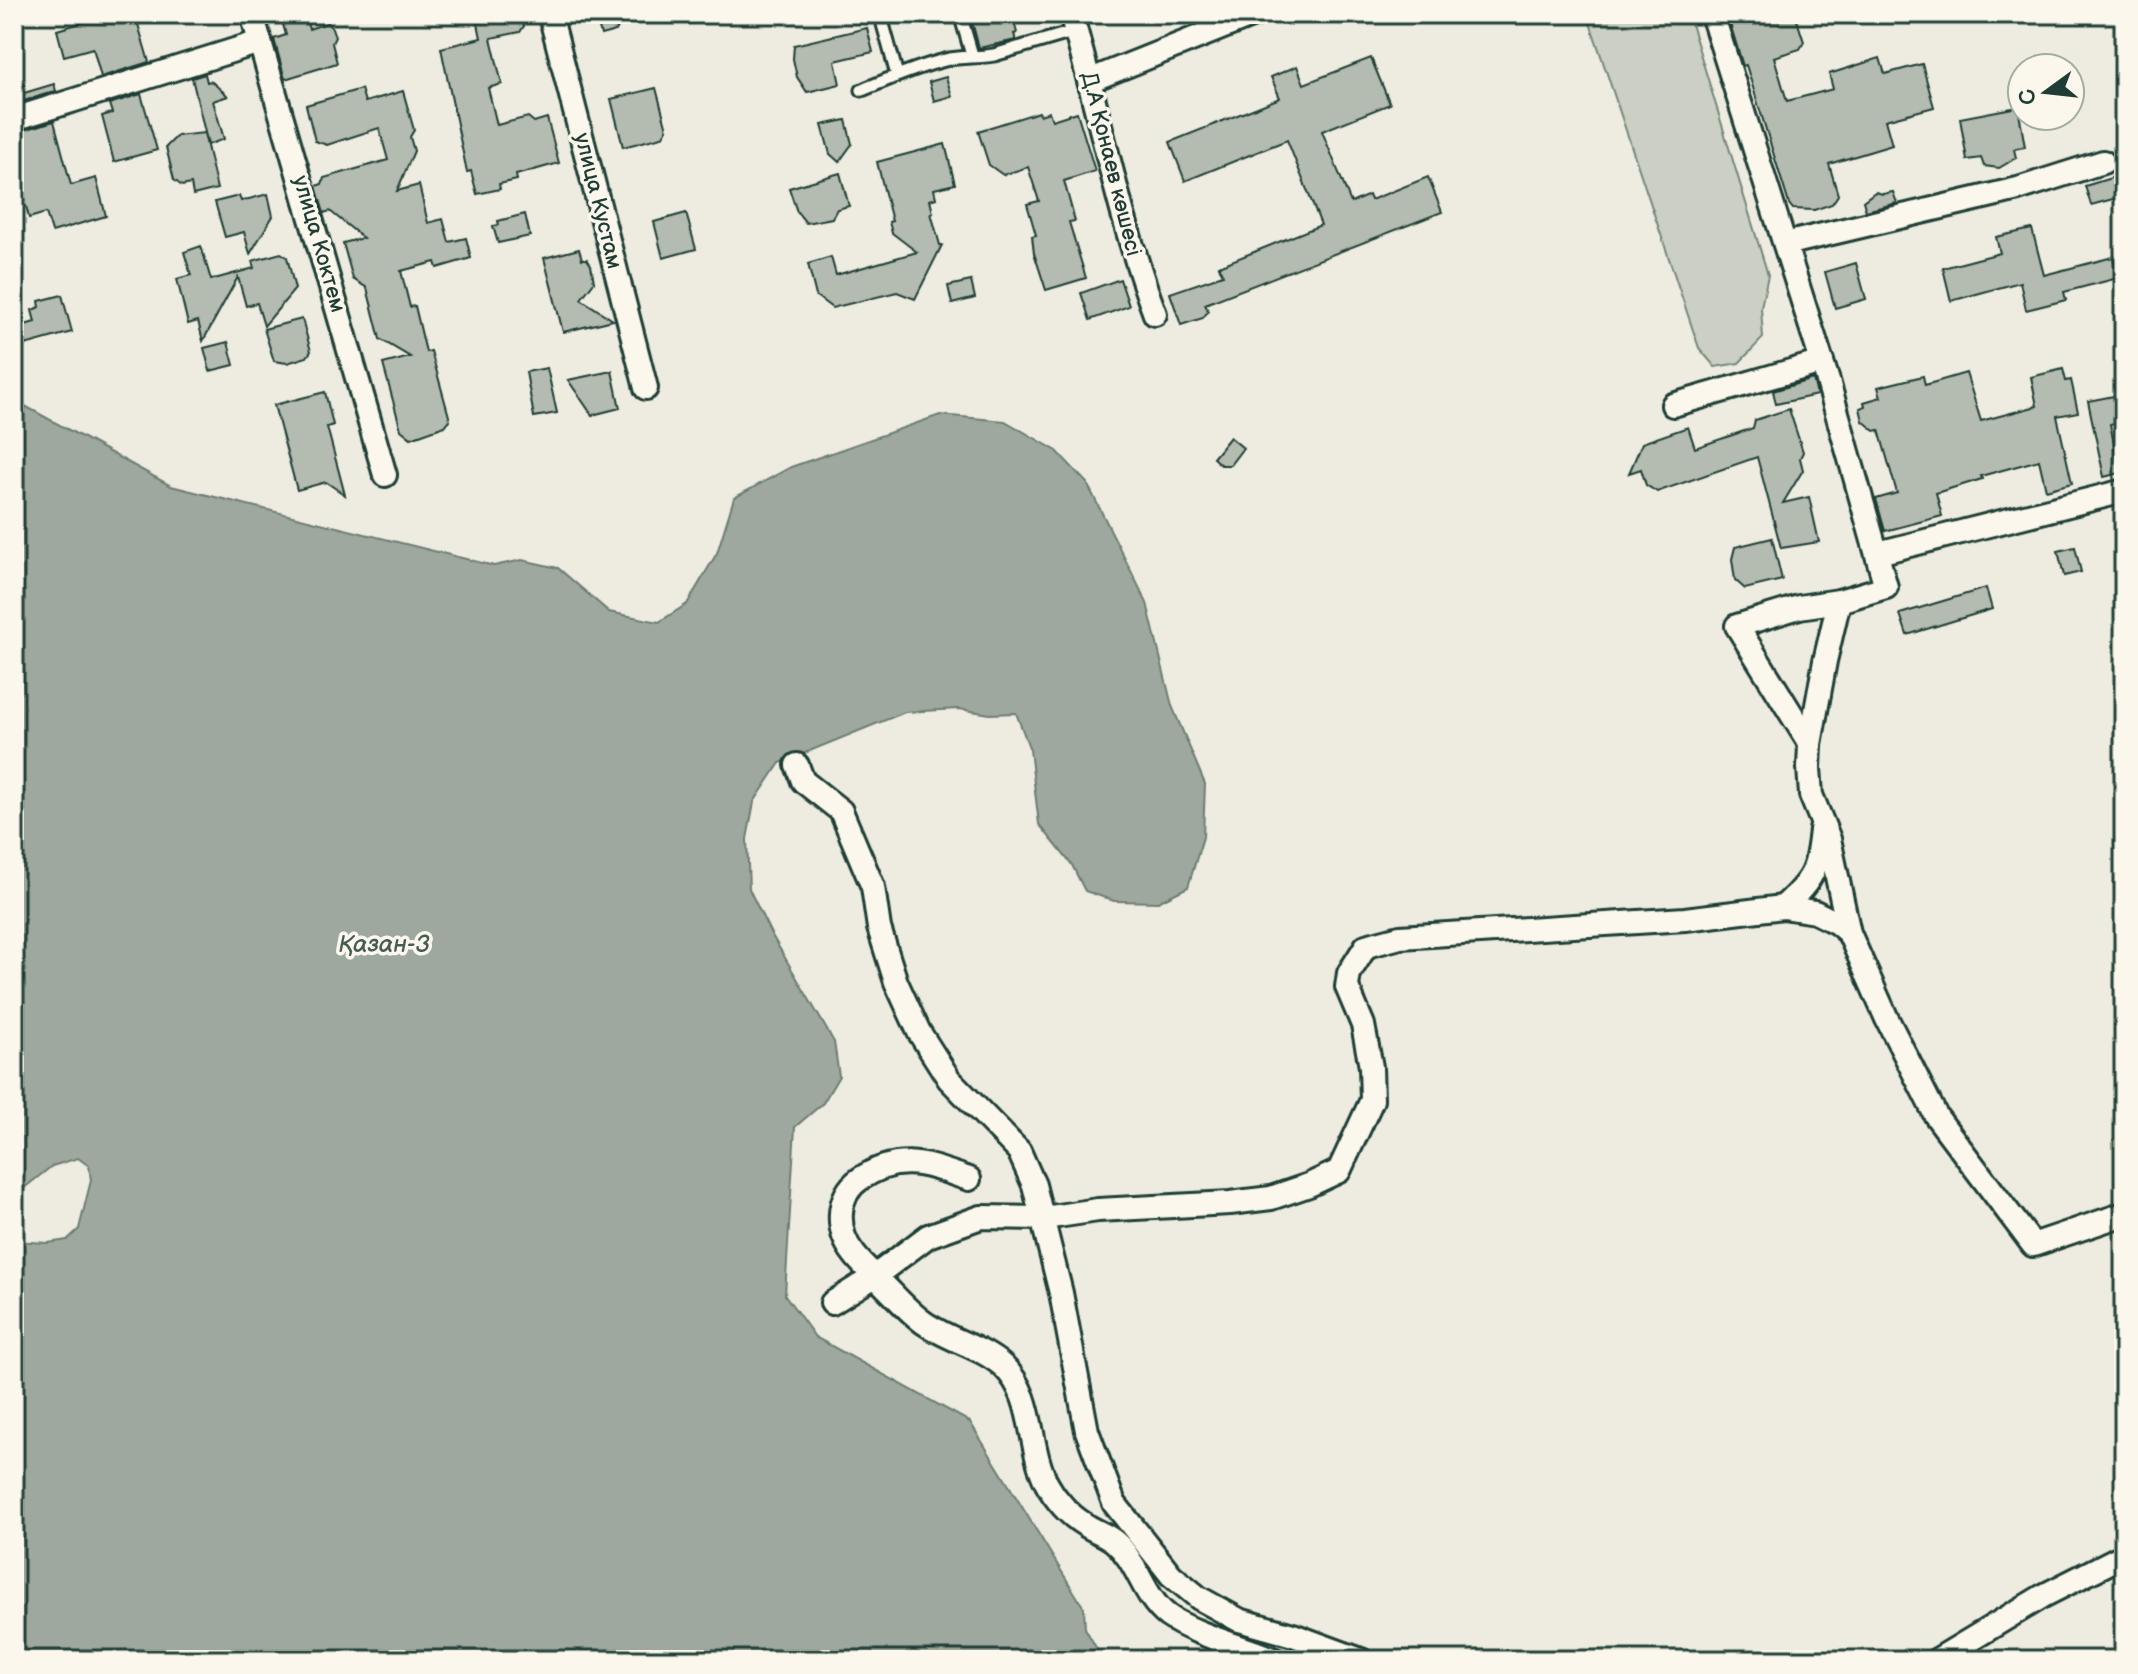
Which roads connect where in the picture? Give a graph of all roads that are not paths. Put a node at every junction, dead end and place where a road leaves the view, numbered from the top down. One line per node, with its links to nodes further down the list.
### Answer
1 (252, 14): 9 (street, улица Коктем)
2 (550, 14): 19 (street, улица Кустам)
3 (960, 14): 10 (lane)
4 (1256, 14): 7 (street)
5 (1712, 14): 16 (street)
6 (881, 17): 11 (lane)
7 (1215, 21): 12 (street)
8 (1073, 22): 10 (lane); 12 (street, Д.А Қонаев көшесі)
9 (260, 42): 14 (street); 21 (street, улица Коктем)
10 (972, 55): 11 (lane)
11 (897, 75): 13 (lane)
12 (1091, 80): 17 (street, Д.А Қонаев көшесі)
13 (862, 90)
14 (14, 119)
15 (2103, 162): 16 (street)
16 (1785, 244): 18 (street)
17 (1155, 314)
18 (1822, 362): 20 (street); 23 (street)
19 (646, 388)
20 (1673, 405)
21 (385, 475)
22 (2124, 491): 23 (street)
23 (1878, 553): 24 (street)
24 (1839, 601): 25 (street); 25 (street)
25 (1810, 744): 27 (street)
26 (797, 765): 32 (street)
27 (1821, 825): 28 (street); 29 (street)
28 (1783, 907): 29 (street); 32 (street)
29 (1849, 933): 31 (street)
30 (969, 1179): 33 (street)
31 (2124, 1214)
32 (1044, 1218): 33 (street); 37 (street)
33 (875, 1276): 34 (street); 36 (street)
34 (832, 1303)
35 (2124, 1555): 38 (street)
36 (1275, 1660)
37 (1361, 1660)
38 (1937, 1660)

